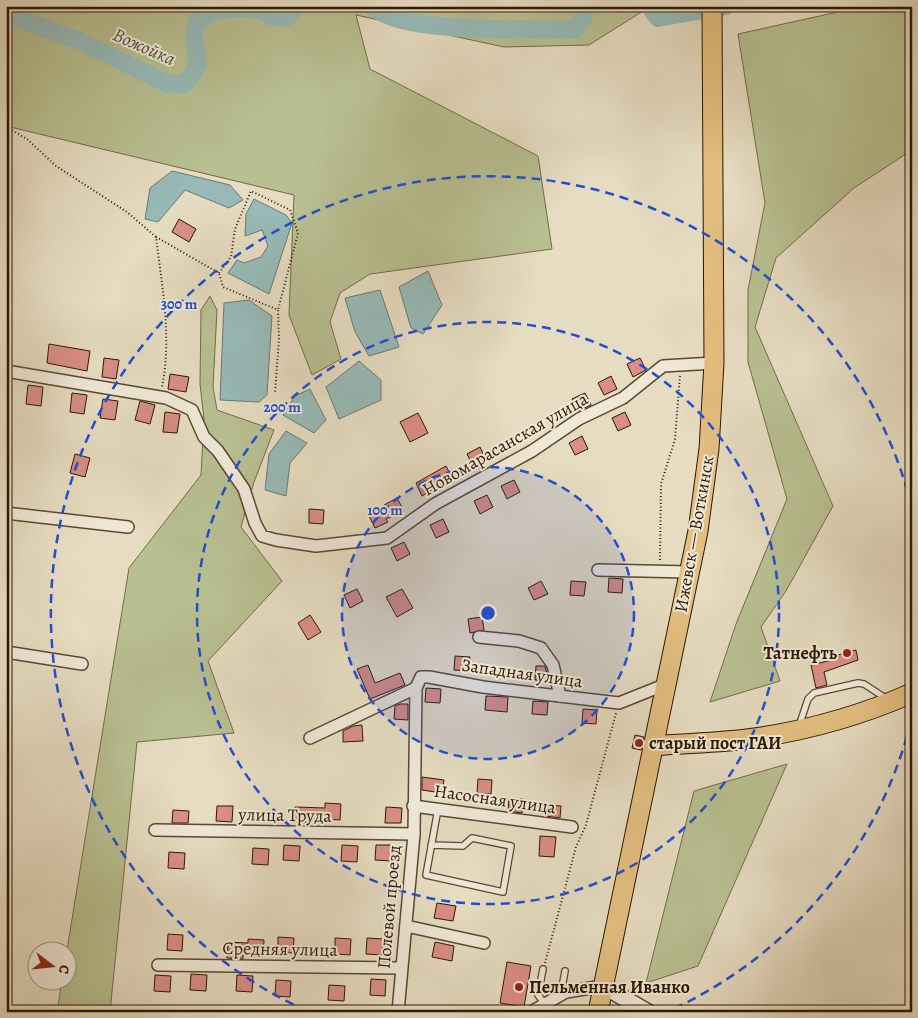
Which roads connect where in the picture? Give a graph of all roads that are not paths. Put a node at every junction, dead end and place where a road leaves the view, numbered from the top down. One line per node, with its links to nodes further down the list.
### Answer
1 (712, 6): 2 (main road, Ижевск — Воткинск)
2 (714, 362): 3 (street, Новомарасанская улица); 7 (main road, Ижевск — Воткинск)
3 (6, 371)
4 (6, 513): 5 (street)
5 (128, 527)
6 (598, 570): 7 (street)
7 (689, 572): 11 (main road, Ижевск — Воткинск)
8 (479, 637): 14 (street)
9 (6, 652): 10 (street)
10 (82, 664)
11 (664, 685): 14 (street, Западная улица); 18 (main road, Ижевск — Воткинск)
12 (416, 688): 14 (street, Западная улица); 17 (street); 19 (street, Полевой проезд)
13 (912, 693): 15 (main road)
14 (560, 696)
15 (891, 701): 16 (main road); 16 (lane)
16 (798, 730): 18 (main road)
17 (310, 738)
18 (652, 746): 31 (main road, Ижевск — Воткинск)
19 (413, 806): 20 (street, Насосная улица); 23 (street, Полевой проезд)
20 (438, 809): 21 (street, Насосная улица); 24 (lane)
21 (572, 827)
22 (155, 830): 23 (street, улица Труда)
23 (414, 834): 25 (street, Полевой проезд)
24 (431, 844): 24 (lane)
25 (406, 926): 26 (street); 28 (street, Полевой проезд)
26 (484, 943)
27 (158, 965): 28 (street, Средняя улица)
28 (400, 968): 34 (street, Полевой проезд)
29 (543, 969): 33 (lane)
30 (565, 971): 32 (lane)
31 (603, 986): 32 (street); 36 (main road, Ижевск — Воткинск); 37 (street)
32 (561, 995): 33 (street)
33 (545, 1008): 35 (street)
34 (398, 1012)
35 (531, 1012)
36 (598, 1012)
37 (648, 1012)

